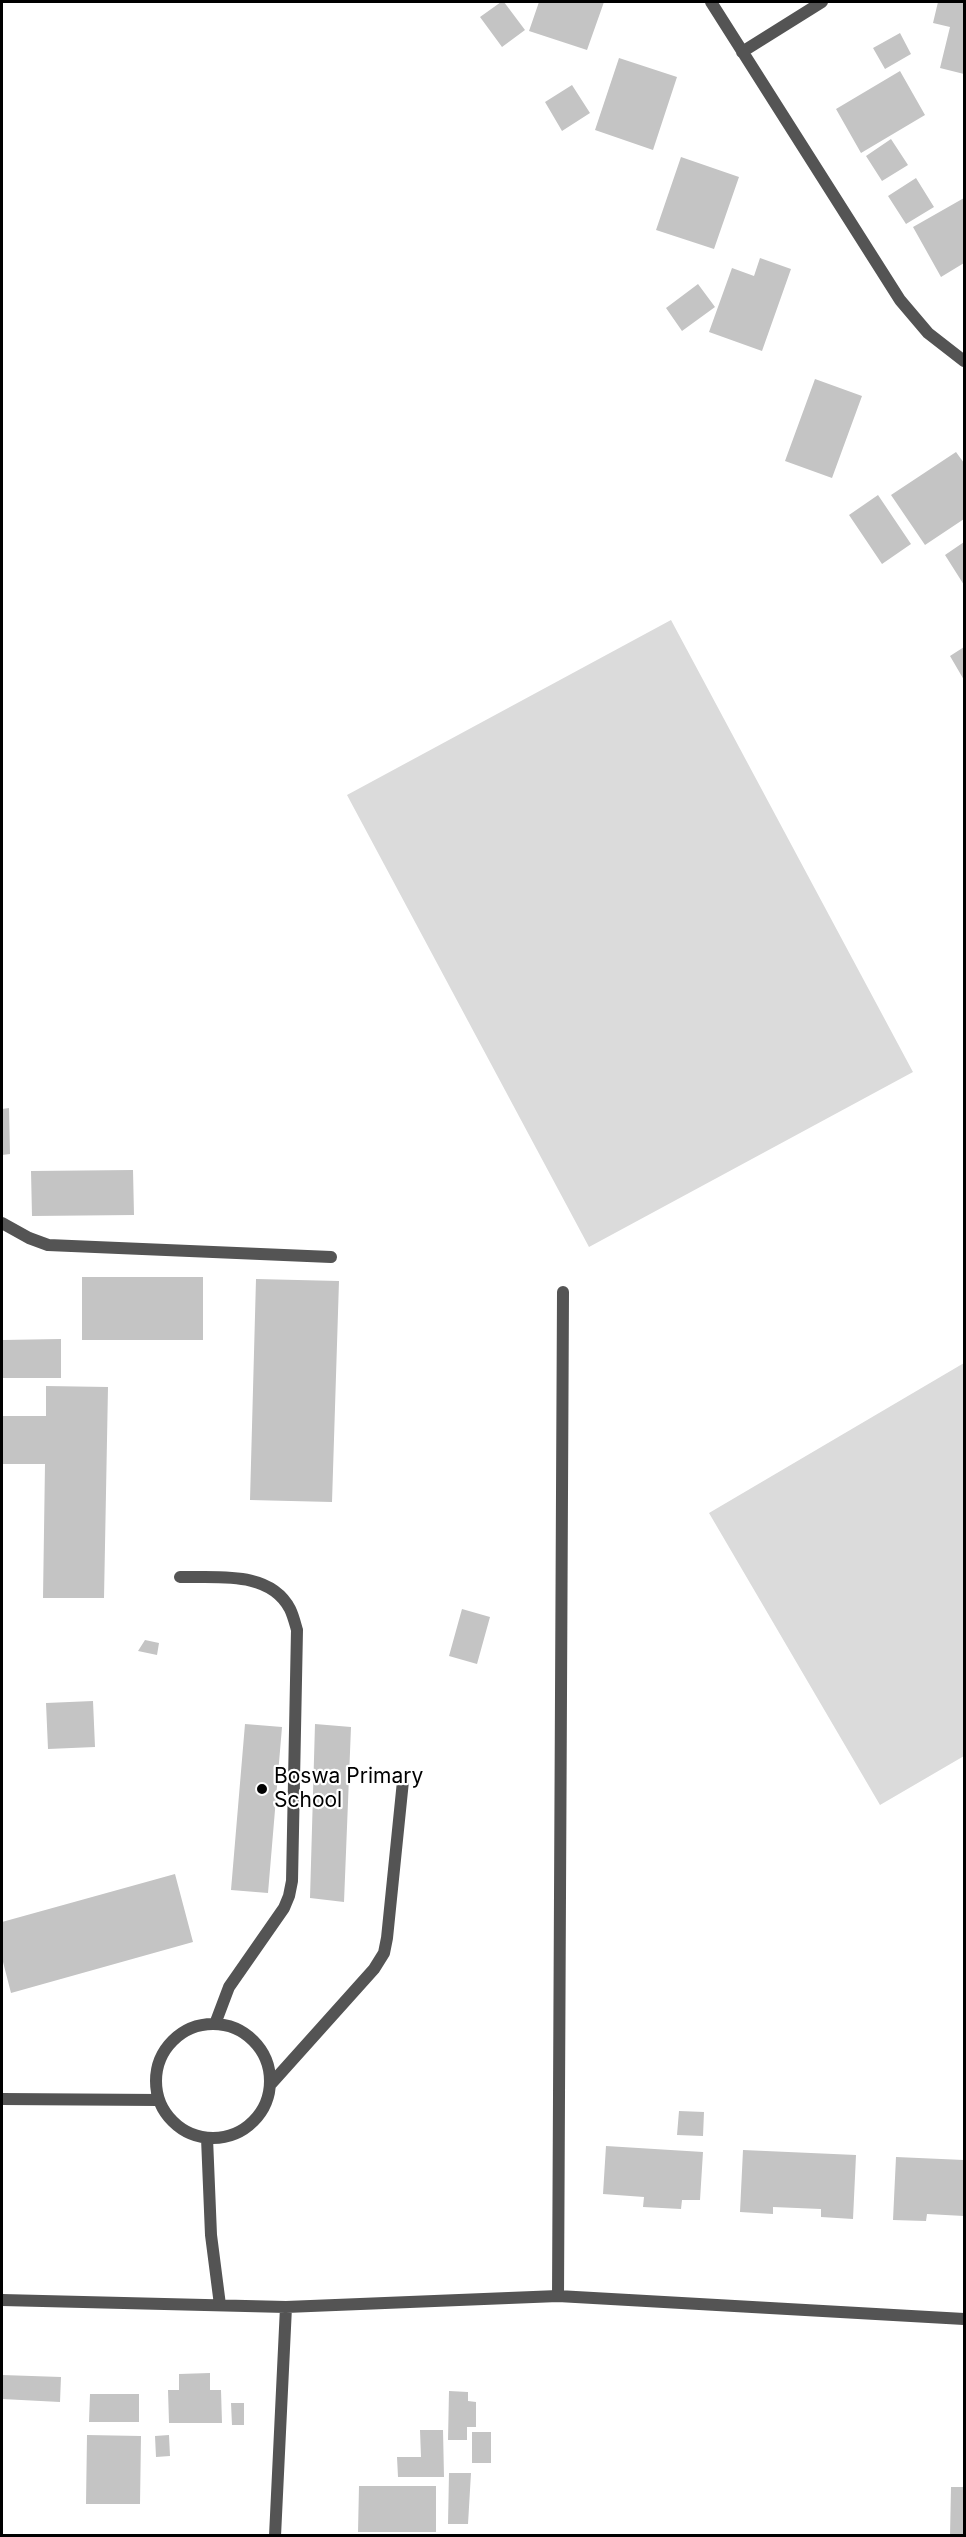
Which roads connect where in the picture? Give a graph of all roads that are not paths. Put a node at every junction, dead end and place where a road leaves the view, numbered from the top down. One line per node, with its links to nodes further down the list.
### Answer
1 (711, 2): 3 (street)
2 (822, 2): 3 (street)
3 (742, 52): 4 (street)
4 (964, 361)
5 (2, 1223): 6 (street)
6 (331, 1257)
7 (563, 1292): 15 (street)
8 (180, 1576): 10 (street)
9 (403, 1781): 11 (street)
10 (215, 2024): 11 (street); 13 (street)
11 (270, 2085): 14 (street)
12 (2, 2099): 13 (street)
13 (159, 2100): 14 (street)
14 (207, 2138): 17 (street)
15 (558, 2296): 18 (street); 19 (street)
16 (2, 2300): 17 (street)
17 (220, 2305): 18 (street)
18 (286, 2307): 20 (street)
19 (964, 2319)
20 (275, 2535)

